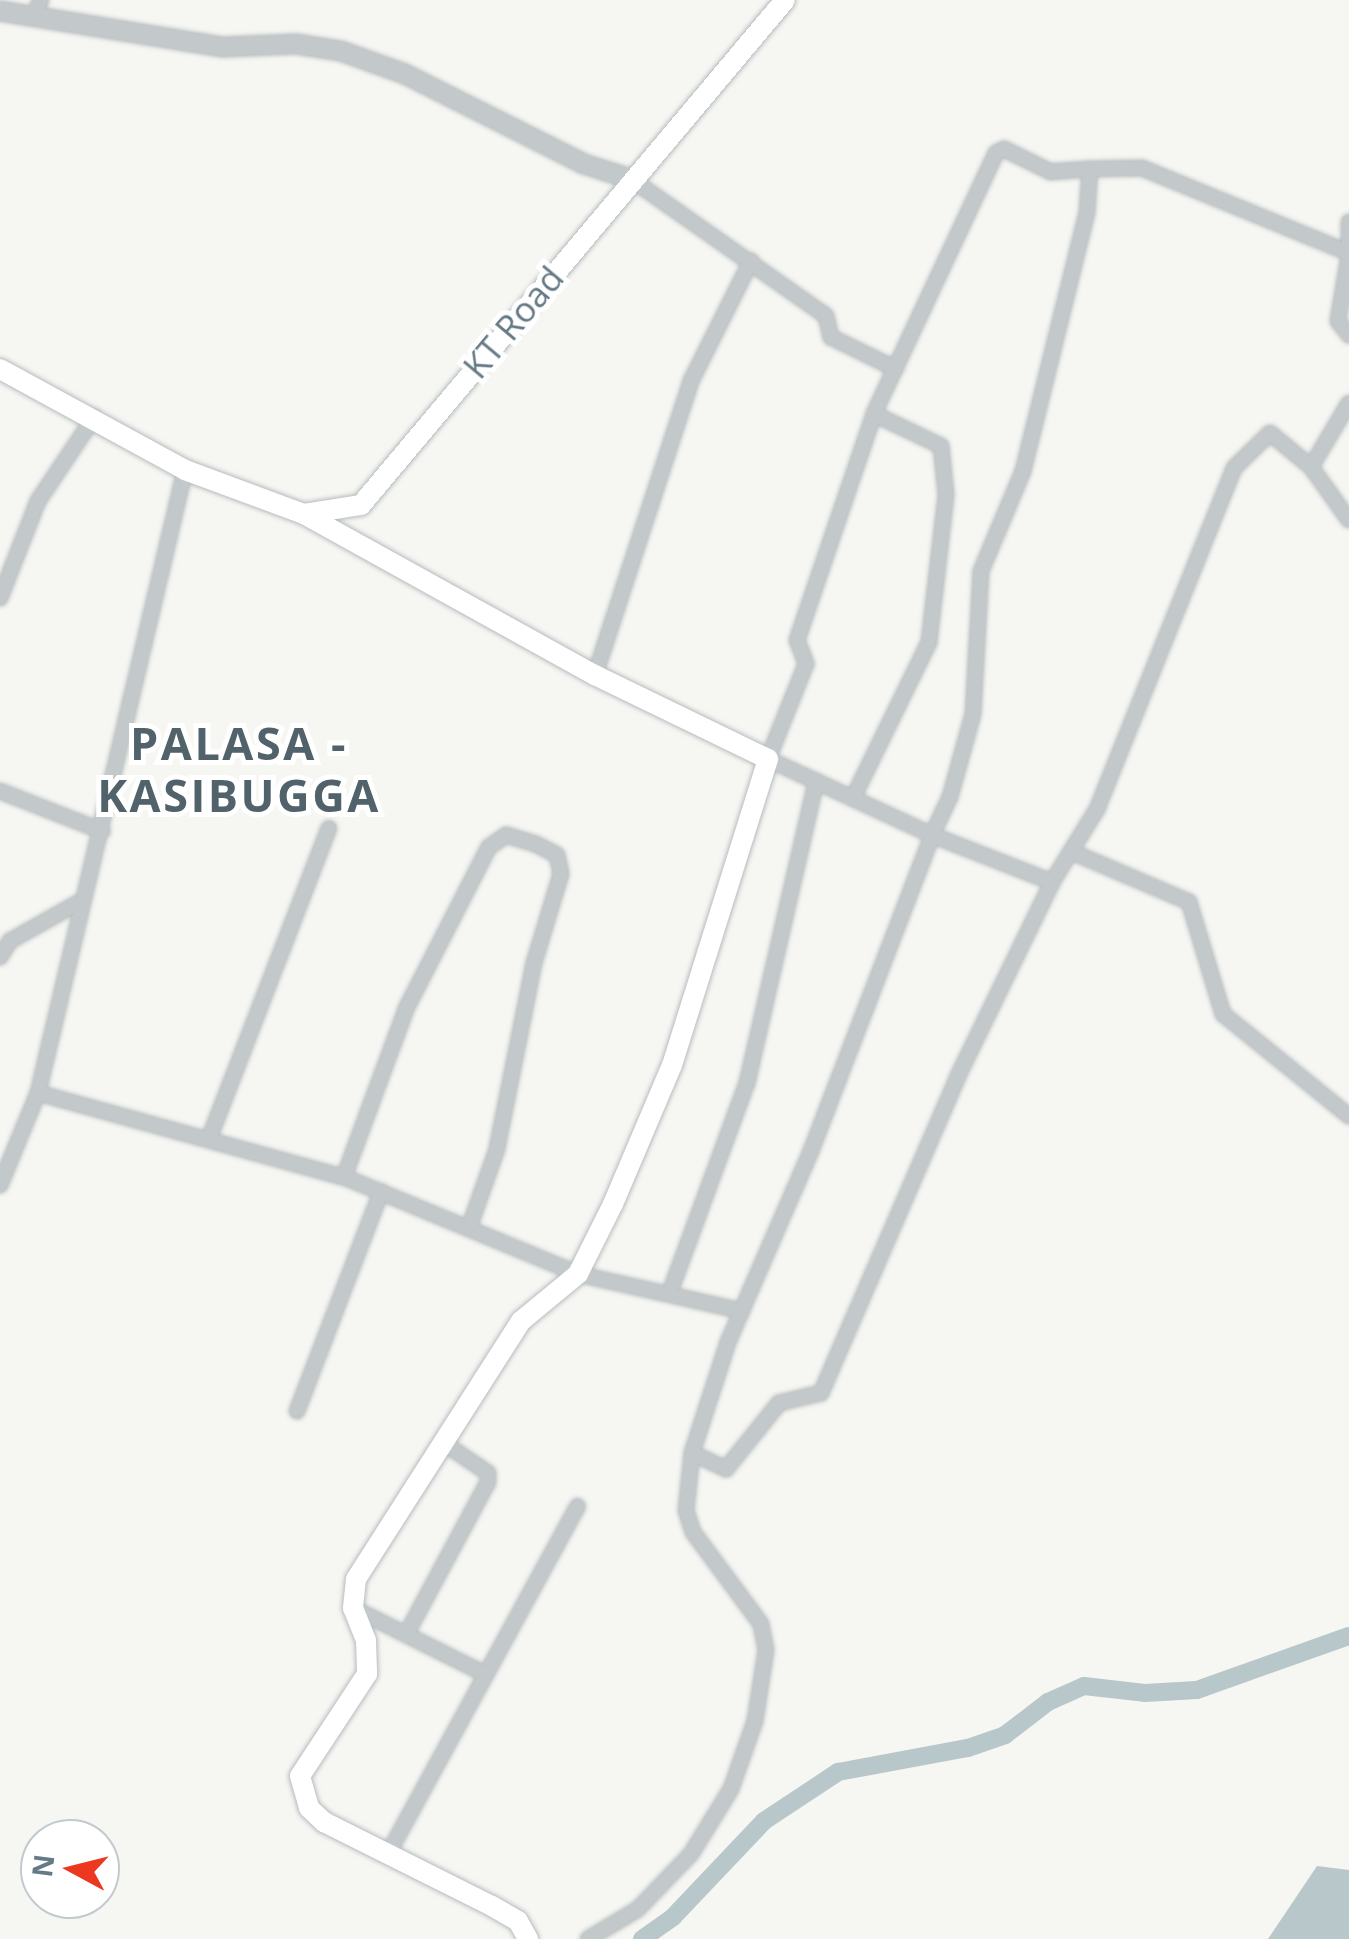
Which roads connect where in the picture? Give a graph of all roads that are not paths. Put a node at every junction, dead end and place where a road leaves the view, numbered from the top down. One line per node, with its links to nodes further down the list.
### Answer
1 (785, 0): 5 (main road, KT Road)
2 (37, 9): 3 (street); 5 (street)
3 (0, 11)
4 (1090, 170): 7 (street); 11 (street); 27 (street)
5 (631, 179): 8 (street); 17 (main road, KT Road)
6 (1349, 222): 7 (street)
7 (1349, 253): 9 (street)
8 (751, 261): 11 (street); 20 (street)
9 (1349, 334)
10 (0, 369): 14 (main road, KT Road)
11 (896, 369): 13 (street)
12 (1349, 403): 15 (street)
13 (874, 414): 21 (street); 24 (street)
14 (95, 416): 16 (main road, KT Road); 19 (street)
15 (1310, 468): 18 (street); 28 (street)
16 (186, 470): 17 (main road, KT Road); 26 (street)
17 (304, 514): 20 (main road)
18 (1349, 520)
19 (0, 598)
20 (596, 674): 21 (main road)
21 (768, 759): 22 (street); 39 (main road)
22 (816, 782): 24 (street); 40 (street)
23 (0, 791): 26 (street)
24 (854, 798): 27 (street)
25 (329, 828): 34 (street)
26 (102, 831): 30 (street)
27 (932, 834): 29 (street); 41 (street)
28 (1072, 852): 29 (street); 33 (street)
29 (1052, 882): 44 (street)
30 (81, 901): 31 (street); 32 (street)
31 (0, 957)
32 (38, 1092): 34 (street); 36 (street)
33 (1349, 1116)
34 (210, 1139): 35 (street)
35 (344, 1177): 37 (street); 38 (street)
36 (0, 1185)
37 (381, 1192): 38 (street); 42 (street)
38 (469, 1228): 39 (street)
39 (578, 1274): 40 (street); 43 (main road)
40 (670, 1292): 41 (street)
41 (742, 1311): 44 (street)
42 (297, 1412)
43 (444, 1444): 46 (main road); 47 (street)
44 (692, 1453): 51 (street)
45 (578, 1506): 48 (street)
46 (353, 1608): 47 (street); 49 (main road)
47 (407, 1633): 48 (street)
48 (485, 1674): 49 (street)
49 (388, 1854): 50 (main road)
50 (528, 1939)
51 (588, 1939)

